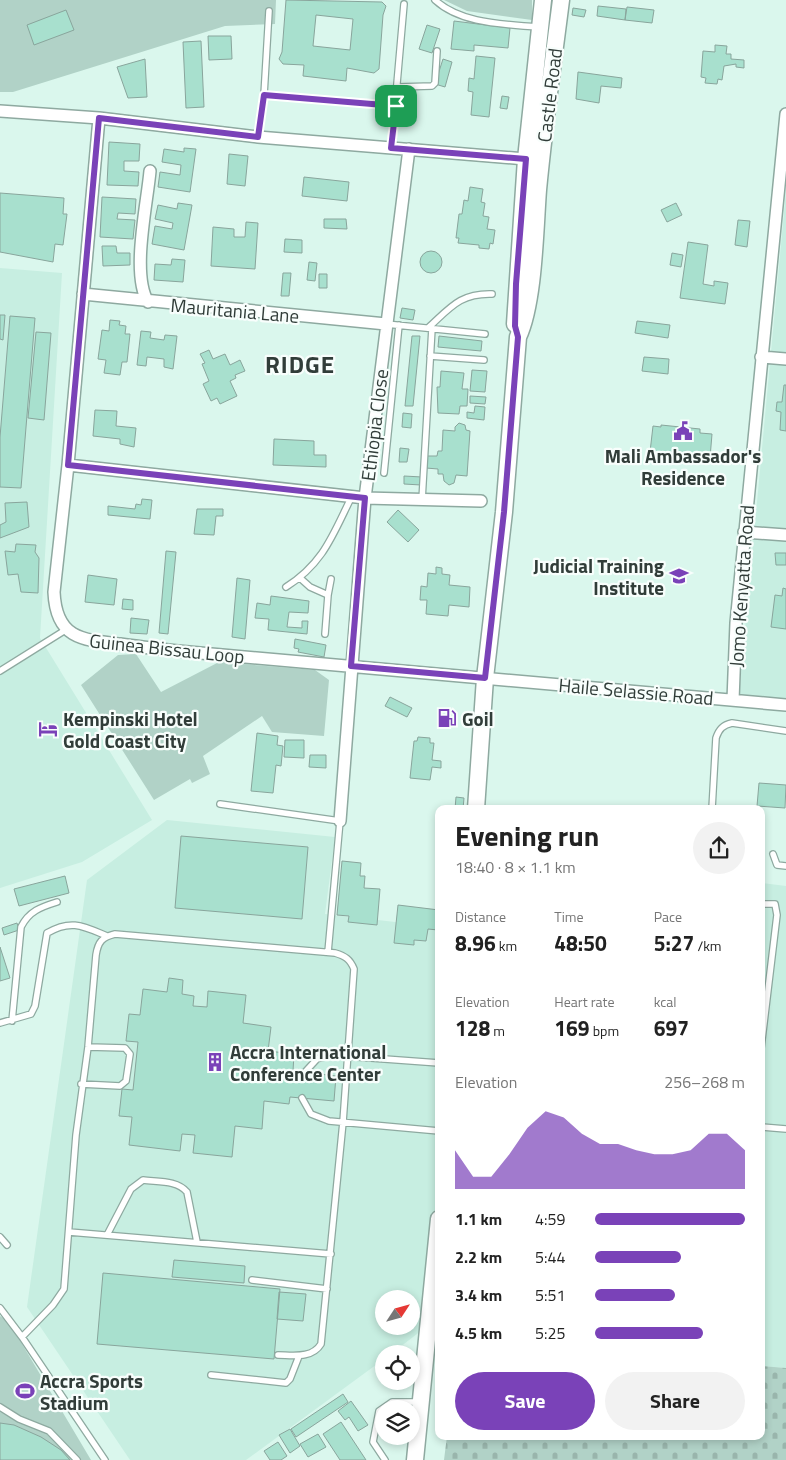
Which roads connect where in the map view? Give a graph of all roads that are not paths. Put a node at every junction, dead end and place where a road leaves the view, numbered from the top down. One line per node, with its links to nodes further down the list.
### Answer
1 (435, 0): 6 (lane)
2 (542, 0): 6 (main road, Castle Road)
3 (561, 0): 27 (main road, Castle Road)
4 (404, 4): 8 (lane)
5 (269, 11): 9 (lane)
6 (540, 28): 17 (main road, Castle Road)
7 (437, 51): 8 (lane)
8 (398, 87): 10 (lane)
9 (264, 95): 10 (lane); 14 (lane)
10 (396, 106): 15 (lane)
11 (0, 111): 13 (street)
12 (786, 114): 19 (street, Jomo Kenyatta Road)
13 (99, 118): 14 (street); 20 (street, Guinea Bissau Loop)
14 (258, 137): 15 (street)
15 (391, 148): 16 (street)
16 (409, 149): 17 (street); 23 (street, Ethiopia Close)
17 (526, 159): 27 (main road, Castle Road)
18 (150, 171): 22 (street)
19 (783, 185): 29 (street, Jomo Kenyatta Road)
20 (83, 294): 22 (street, Mauritania Lane); 32 (street, Guinea Bissau Loop)
21 (492, 294): 25 (lane)
22 (148, 302): 23 (street, Mauritania Lane)
23 (386, 324): 24 (lane); 35 (street, Ethiopia Close)
24 (399, 325): 25 (lane); 33 (lane)
25 (430, 328): 26 (lane); 28 (lane)
26 (485, 334)
27 (518, 337): 48 (main road, Castle Road)
28 (430, 356): 30 (lane); 36 (lane)
29 (761, 357): 31 (street); 38 (street, Jomo Kenyatta Road)
30 (484, 360)
31 (786, 360)
32 (68, 465): 34 (street); 44 (street, Guinea Bissau Loop)
33 (384, 473)
34 (352, 496): 35 (street); 40 (lane)
35 (365, 498): 36 (street); 46 (street, Ethiopia Close)
36 (422, 500): 37 (street)
37 (481, 501)
38 (744, 532): 39 (street); 49 (street, Jomo Kenyatta Road)
39 (786, 535)
40 (300, 578): 42 (lane); 43 (lane)
41 (331, 579): 43 (lane)
42 (286, 586)
43 (328, 595): 45 (lane)
44 (67, 629): 46 (street, Guinea Bissau Loop); 47 (lane)
45 (325, 634)
46 (351, 666): 48 (street, Guinea Bissau Loop); 55 (street, Ethiopia Close)
47 (0, 671)
48 (485, 678): 49 (street, Haile Selassie Road); 53 (main road, Castle Road)
49 (732, 700): 50 (street, Haile Selassie Road)
50 (786, 705)
51 (786, 731): 54 (lane)
52 (220, 804): 55 (lane)
53 (476, 805)
54 (712, 805)
55 (340, 821): 61 (lane)
56 (773, 854): 57 (lane)
57 (786, 866)
58 (57, 902): 63 (lane)
59 (765, 904): 62 (lane)
60 (107, 936): 61 (lane); 63 (lane); 65 (lane)
61 (328, 952): 66 (lane)
62 (765, 1015)
63 (12, 1021): 64 (lane)
64 (0, 1023)
65 (88, 1047): 69 (lane); 69 (lane)
66 (348, 1055): 67 (lane); 68 (lane); 71 (lane)
67 (435, 1063)
68 (304, 1072)
69 (82, 1084): 75 (lane)
70 (302, 1098): 71 (lane)
71 (343, 1122): 74 (lane); 80 (lane)
72 (765, 1127): 73 (lane)
73 (786, 1129)
74 (435, 1131)
75 (69, 1232): 76 (lane); 85 (lane)
76 (107, 1235): 78 (lane); 78 (lane)
77 (0, 1236): 79 (lane)
78 (197, 1242): 80 (lane)
79 (7, 1245)
80 (331, 1254): 83 (lane)
81 (435, 1260): 89 (main road)
82 (252, 1280): 83 (lane)
83 (326, 1289): 87 (lane)
84 (0, 1308): 85 (lane)
85 (22, 1336): 92 (lane)
86 (278, 1355): 87 (lane)
87 (298, 1356): 88 (lane)
88 (211, 1375)
89 (421, 1402): 93 (lane); 94 (main road)
90 (0, 1407): 91 (lane)
91 (77, 1460)
92 (105, 1460)
93 (385, 1460)
94 (415, 1460)

